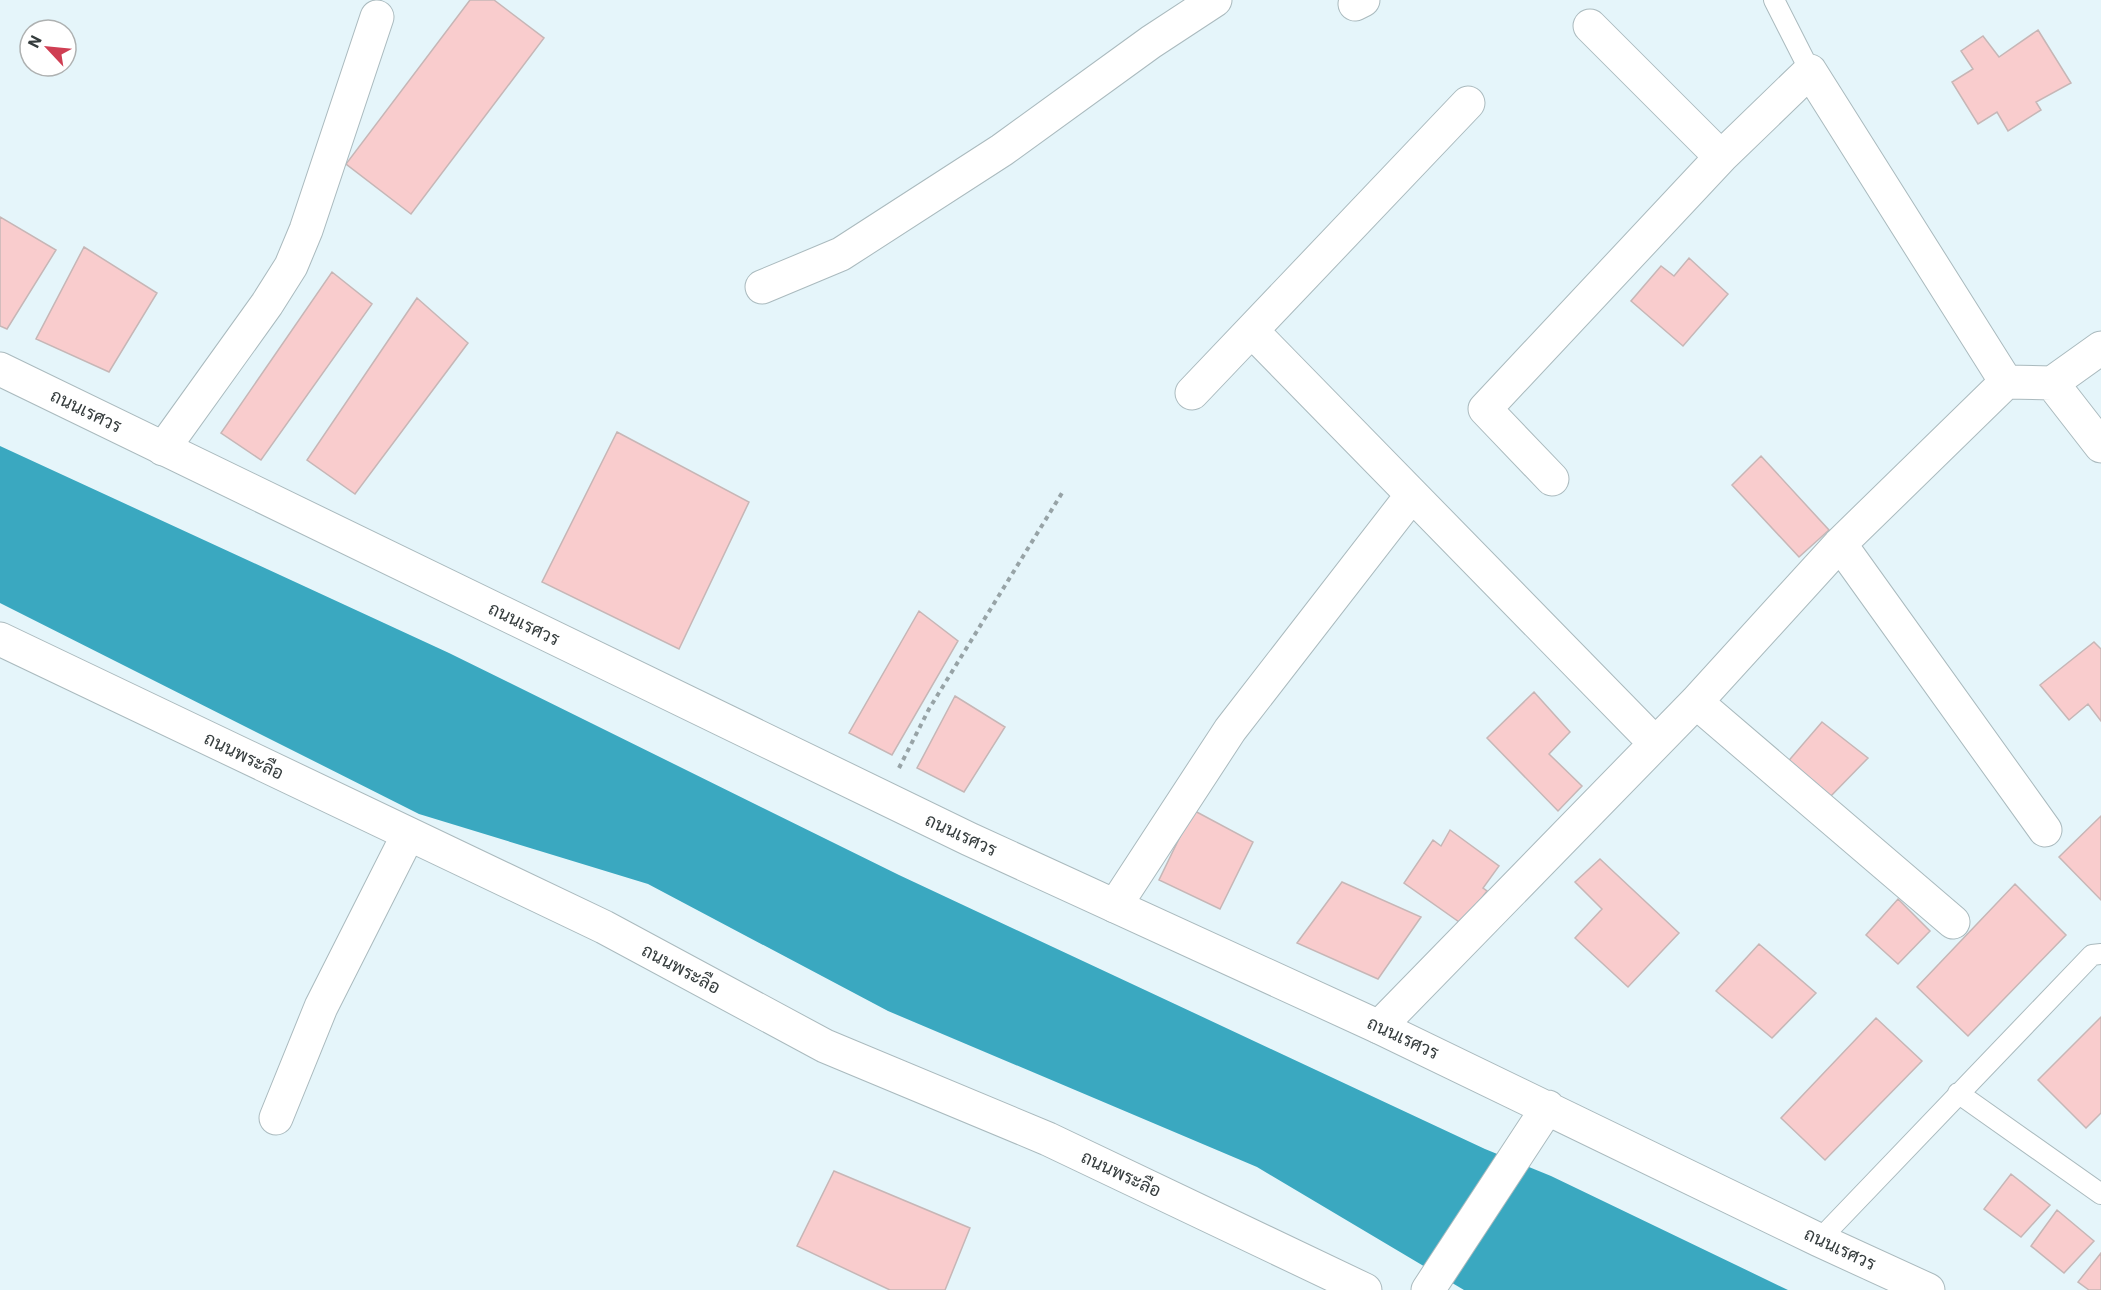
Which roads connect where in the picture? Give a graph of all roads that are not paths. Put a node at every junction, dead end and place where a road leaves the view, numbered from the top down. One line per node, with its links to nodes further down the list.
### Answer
1 (1215, 0): 8 (street)
2 (1774, 0): 5 (lane)
3 (377, 16): 16 (street)
4 (1590, 26): 7 (street)
5 (1810, 70): 7 (street); 12 (street)
6 (1468, 103): 9 (street)
7 (1721, 157): 17 (street)
8 (762, 287)
9 (1252, 331): 14 (street); 18 (street)
10 (2101, 348): 13 (street)
11 (0, 369): 16 (street, ถนนเรศวร)
12 (2006, 381): 13 (street); 19 (street)
13 (2052, 383): 15 (street)
14 (1192, 393)
15 (2101, 446)
16 (163, 449): 25 (street, ถนนเรศวร)
17 (1552, 479)
18 (1412, 495): 22 (street); 25 (street)
19 (1840, 544): 21 (street); 23 (street)
20 (0, 639): 24 (street, ถนนพระลือ)
21 (1696, 702): 22 (street); 26 (street)
22 (1655, 743): 28 (street)
23 (2045, 830)
24 (408, 835): 31 (street); 35 (street, ถนนพระลือ)
25 (1115, 906): 28 (street, ถนนเรศวร)
26 (1953, 922)
27 (2101, 954): 29 (lane)
28 (1379, 1027): 30 (street, ถนนเรศวร)
29 (1958, 1094): 32 (lane); 33 (lane)
30 (1548, 1107): 33 (street, ถนนเรศวร); 34 (street)
31 (276, 1118)
32 (2101, 1194)
33 (1819, 1240): 36 (street, ถนนเรศวร)
34 (1429, 1288)
35 (1365, 1290)
36 (1928, 1290)

